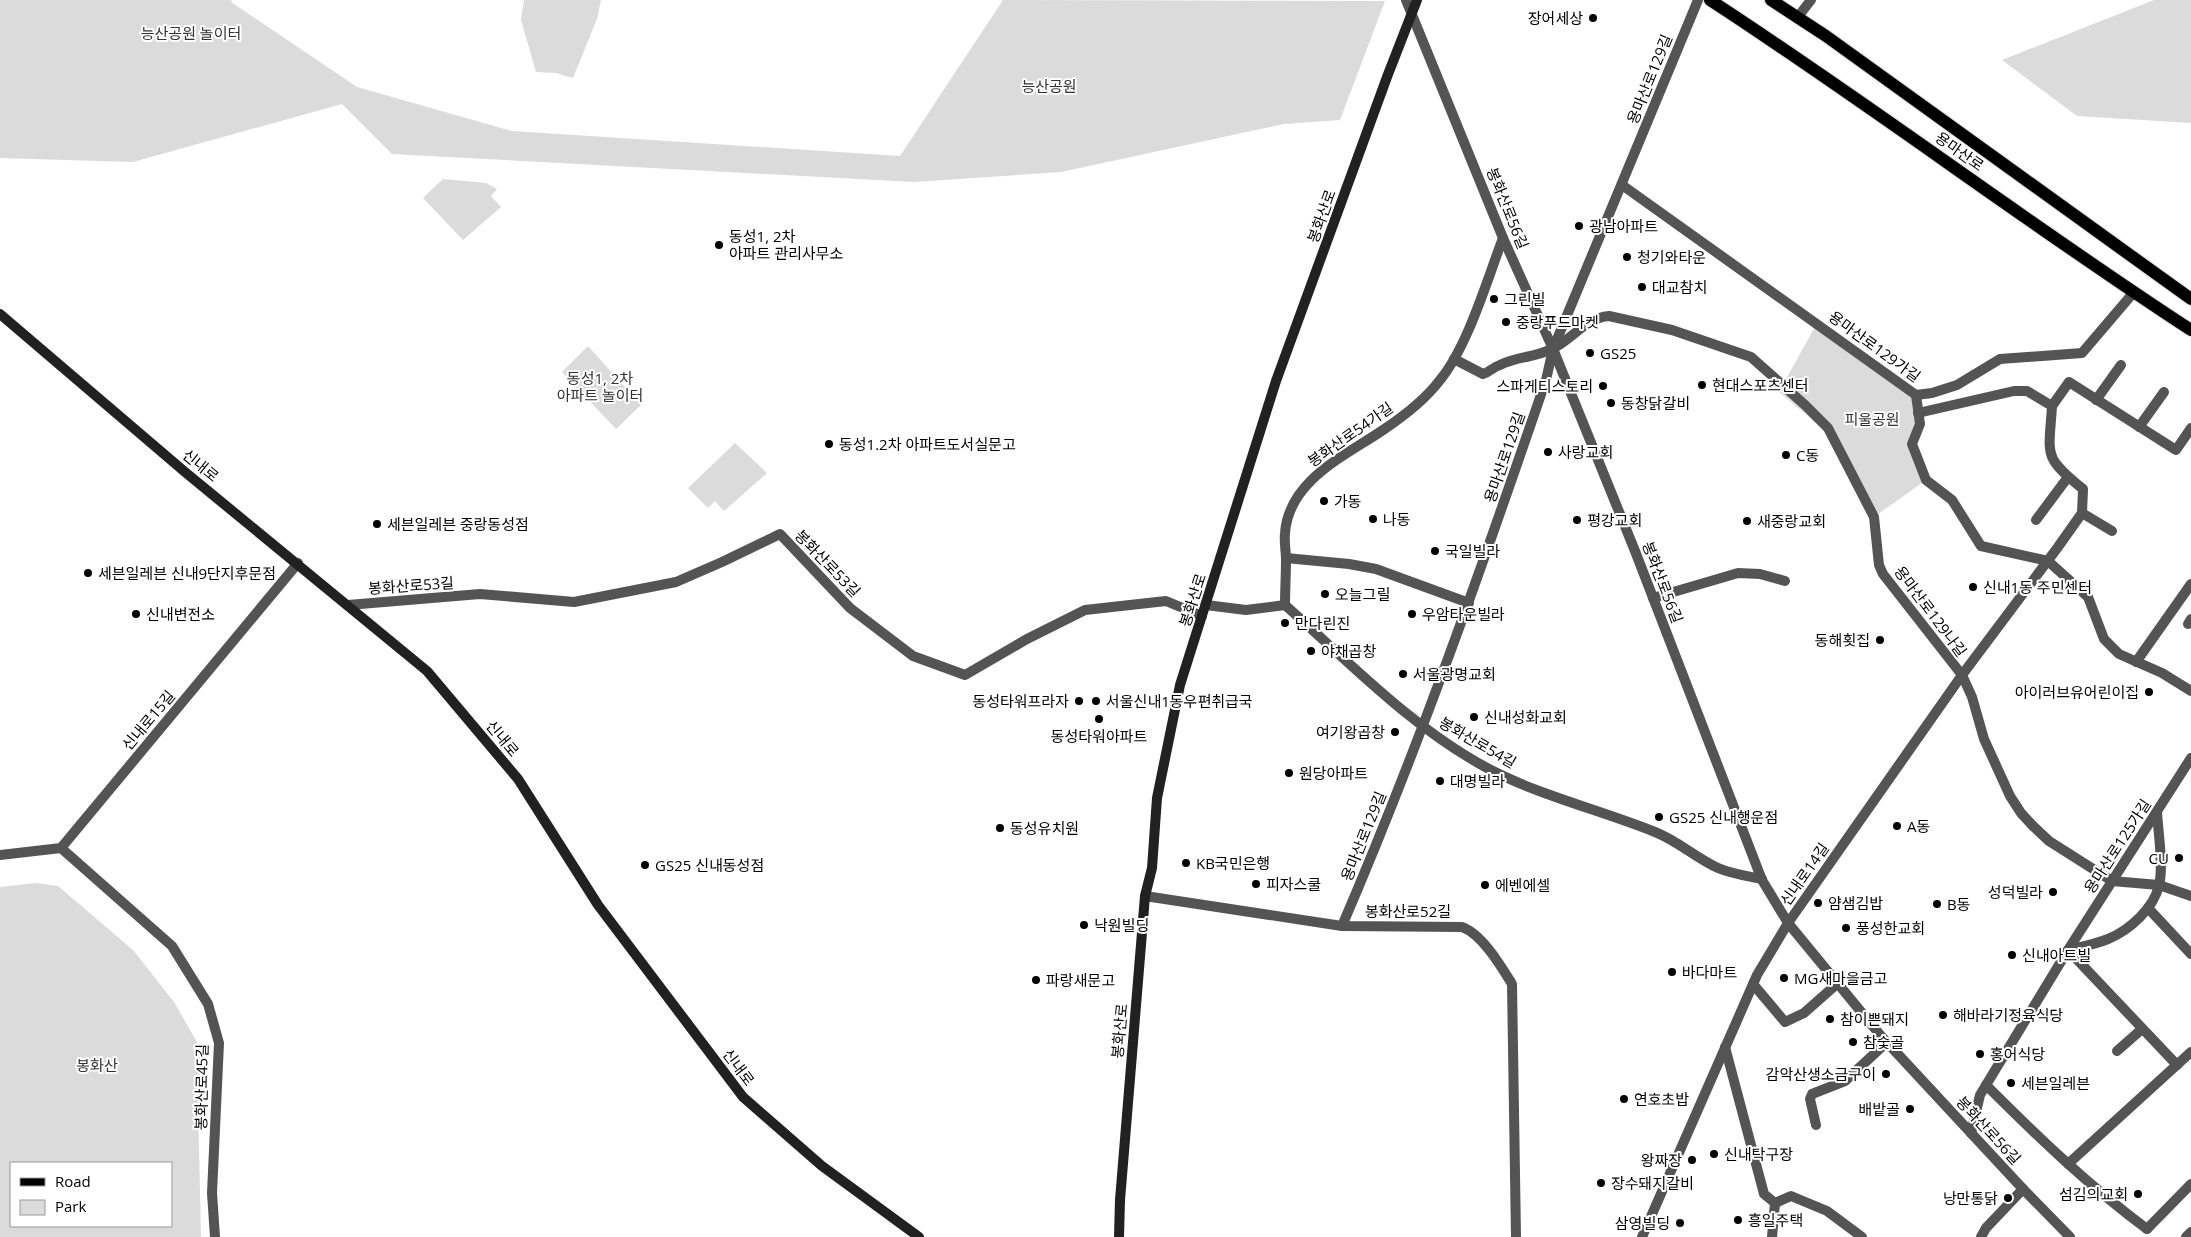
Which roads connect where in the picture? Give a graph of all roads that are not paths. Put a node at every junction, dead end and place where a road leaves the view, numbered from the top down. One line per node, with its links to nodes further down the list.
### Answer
1 (1406, 0): 7 (street, 봉화산로56길)
2 (1417, 0): 7 (main road, 봉화산로)
3 (1698, 0): 9 (street, 용마산로129길)
4 (1710, 0): 11 (main road, 용마산로)
5 (1771, 0): 8 (main road, 용마산로)
6 (1811, 0): 8 (street)
7 (1411, 13): 10 (street, 봉화산로56길); 37 (main road, 봉화산로)
8 (1797, 18): 12 (main road, 용마산로)
9 (1622, 185): 15 (street, 용마산로129길); 19 (street, 용마산로129가길)
10 (1503, 238): 15 (street, 봉화산로56길); 16 (street, 봉화산로54가길)
11 (2134, 292): 14 (main road, 용마산로); 19 (street)
12 (2191, 299)
13 (0, 314): 31 (main road, 신내로)
14 (2191, 330)
15 (1553, 349): 16 (street); 34 (street, 봉화산로56길); 35 (street, 용마산로129길); 41 (street, 용마산로129나길)
16 (1454, 359): 29 (street, 봉화산로54가길)
17 (2122, 364): 20 (street)
18 (2164, 392): 23 (street)
19 (1916, 395): 22 (street, 용마산로129가길)
20 (2096, 400): 21 (street); 23 (street)
21 (2052, 406): 22 (street); 25 (street)
22 (1918, 413): 30 (street, 용마산로129가길)
23 (2139, 427): 24 (street)
24 (2191, 428)
25 (2068, 477): 26 (street); 27 (street)
26 (2082, 513): 28 (street); 30 (street, 신내로14길)
27 (2036, 520)
28 (2112, 531)
29 (1286, 558): 35 (street); 38 (street, 봉화산로54가길)
30 (2048, 561): 40 (street, 용마산로129가길); 41 (street, 신내로14길)
31 (298, 563): 36 (main road, 신내로); 46 (street, 신내로15길)
32 (1785, 582): 34 (street)
33 (2191, 584): 40 (street)
34 (1653, 598): 48 (street, 봉화산로56길)
35 (1469, 603): 43 (street, 용마산로129길)
36 (348, 605): 39 (street, 봉화산로53길); 76 (main road, 신내로)
37 (1206, 605): 38 (street); 39 (main road, 봉화산로)
38 (1285, 605): 43 (street, 봉화산로54길)
39 (1202, 616): 51 (main road, 봉화산로)
40 (2136, 662): 42 (street, 용마산로129가길)
41 (1962, 675): 49 (street, 용마산로129나길); 54 (street, 신내로14길)
42 (2191, 691)
43 (1423, 727): 48 (street, 봉화산로54길); 55 (street, 용마산로129길)
44 (2191, 758): 45 (street, 용마산로125가길)
45 (2156, 812): 49 (street, 용마산로125가길); 50 (street)
46 (62, 848): 47 (street); 75 (street, 봉화산로45길)
47 (0, 854)
48 (1762, 879): 54 (street, 봉화산로56길)
49 (2112, 881): 50 (street, 용마산로129나길); 56 (street, 용마산로125가길)
50 (2160, 885): 52 (street, 용마산로129나길); 53 (street)
51 (1145, 896): 55 (street, 봉화산로52길); 77 (main road, 봉화산로)
52 (2191, 896)
53 (2148, 908): 56 (street); 57 (street)
54 (1788, 924): 58 (street, 봉화산로56길); 59 (street, 신내로14길)
55 (1342, 926): 78 (street, 봉화산로52길)
56 (2068, 950): 60 (street); 66 (street, 용마산로125가길)
57 (2191, 954)
58 (1838, 983): 59 (street); 61 (street, 봉화산로56길)
59 (1753, 984): 62 (street, 신내로14길)
60 (2142, 1029): 63 (street); 65 (street)
61 (1887, 1042): 67 (street); 68 (street, 봉화산로56길)
62 (1725, 1048): 72 (street); 79 (street, 신내로14길)
63 (2117, 1051)
64 (2191, 1052): 65 (street)
65 (2177, 1065): 69 (street)
66 (1986, 1085): 68 (street, 용마산로125가길); 69 (street)
67 (1816, 1124)
68 (1972, 1133): 71 (street, 봉화산로56길)
69 (2068, 1164): 74 (street)
70 (2191, 1184): 74 (street)
71 (2023, 1189): 82 (street); 83 (street, 봉화산로56길)
72 (1775, 1203): 80 (street); 81 (street)
73 (2191, 1232): 84 (street)
74 (2148, 1233)
75 (215, 1237)
76 (919, 1237)
77 (1119, 1237)
78 (1516, 1237)
79 (1642, 1237)
80 (1772, 1237)
81 (1862, 1237)
82 (1981, 1237)
83 (2070, 1237)
84 (2186, 1237)

